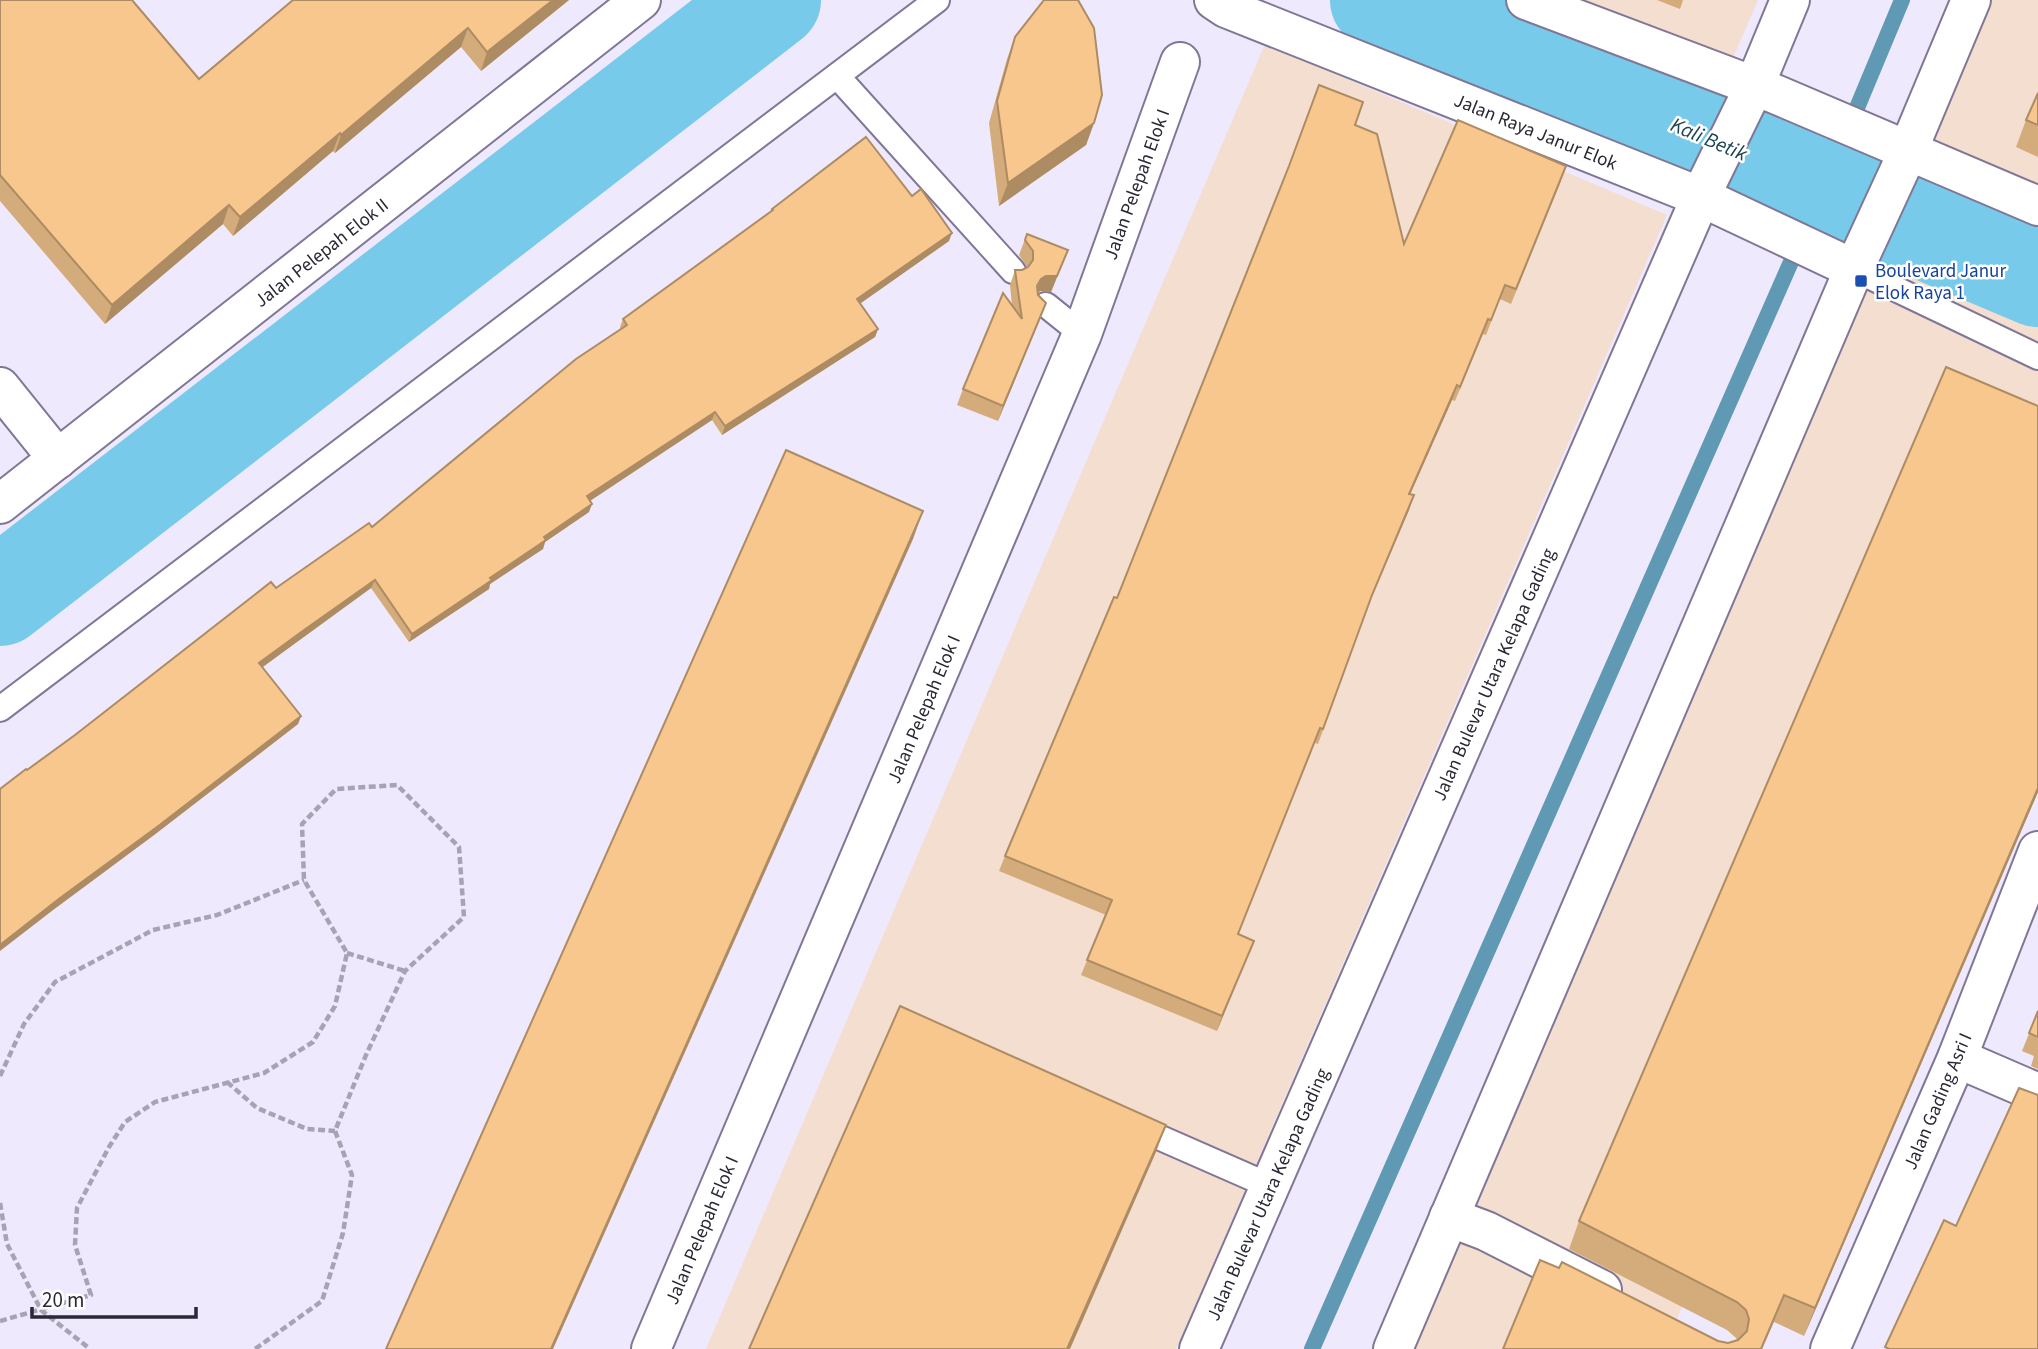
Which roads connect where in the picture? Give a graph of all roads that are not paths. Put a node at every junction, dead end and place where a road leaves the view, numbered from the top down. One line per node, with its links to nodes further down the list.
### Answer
1 (641, 0): 19 (street, Jalan Pelepah Elok II)
2 (937, 0): 8 (lane)
3 (1214, 0): 11 (street, Jalan Raya Janur Elok)
4 (1525, 0): 9 (street)
5 (1790, 0): 9 (street, Jalan Bulevar Utara Kelapa Gading)
6 (1971, 0): 10 (street)
7 (1180, 62): 16 (street, Jalan Pelepah Elok I)
8 (837, 76): 14 (lane); 21 (lane)
9 (1759, 92): 10 (street); 11 (street, Jalan Bulevar Utara Kelapa Gading)
10 (1894, 151): 12 (street); 13 (street)
11 (1710, 196): 13 (street, Jalan Raya Janur Elok); 26 (street, Jalan Bulevar Utara Kelapa Gading)
12 (2038, 206)
13 (1850, 257): 17 (lane); 27 (street)
14 (1013, 271)
15 (1046, 304): 16 (lane)
16 (1082, 334): 29 (street, Jalan Pelepah Elok I)
17 (2038, 357)
18 (0, 387): 19 (street)
19 (58, 459): 20 (street, Jalan Pelepah Elok II)
20 (0, 504)
21 (0, 709)
22 (2038, 851): 23 (street, Jalan Gading Asri I)
23 (1957, 1058): 24 (street); 32 (street, Jalan Gading Asri I)
24 (2038, 1093)
25 (1110, 1116): 26 (lane)
26 (1270, 1186): 30 (street, Jalan Bulevar Utara Kelapa Gading)
27 (1449, 1217): 28 (street); 31 (street)
28 (1632, 1306)
29 (651, 1349)
30 (1199, 1349)
31 (1393, 1349)
32 (1830, 1349)

